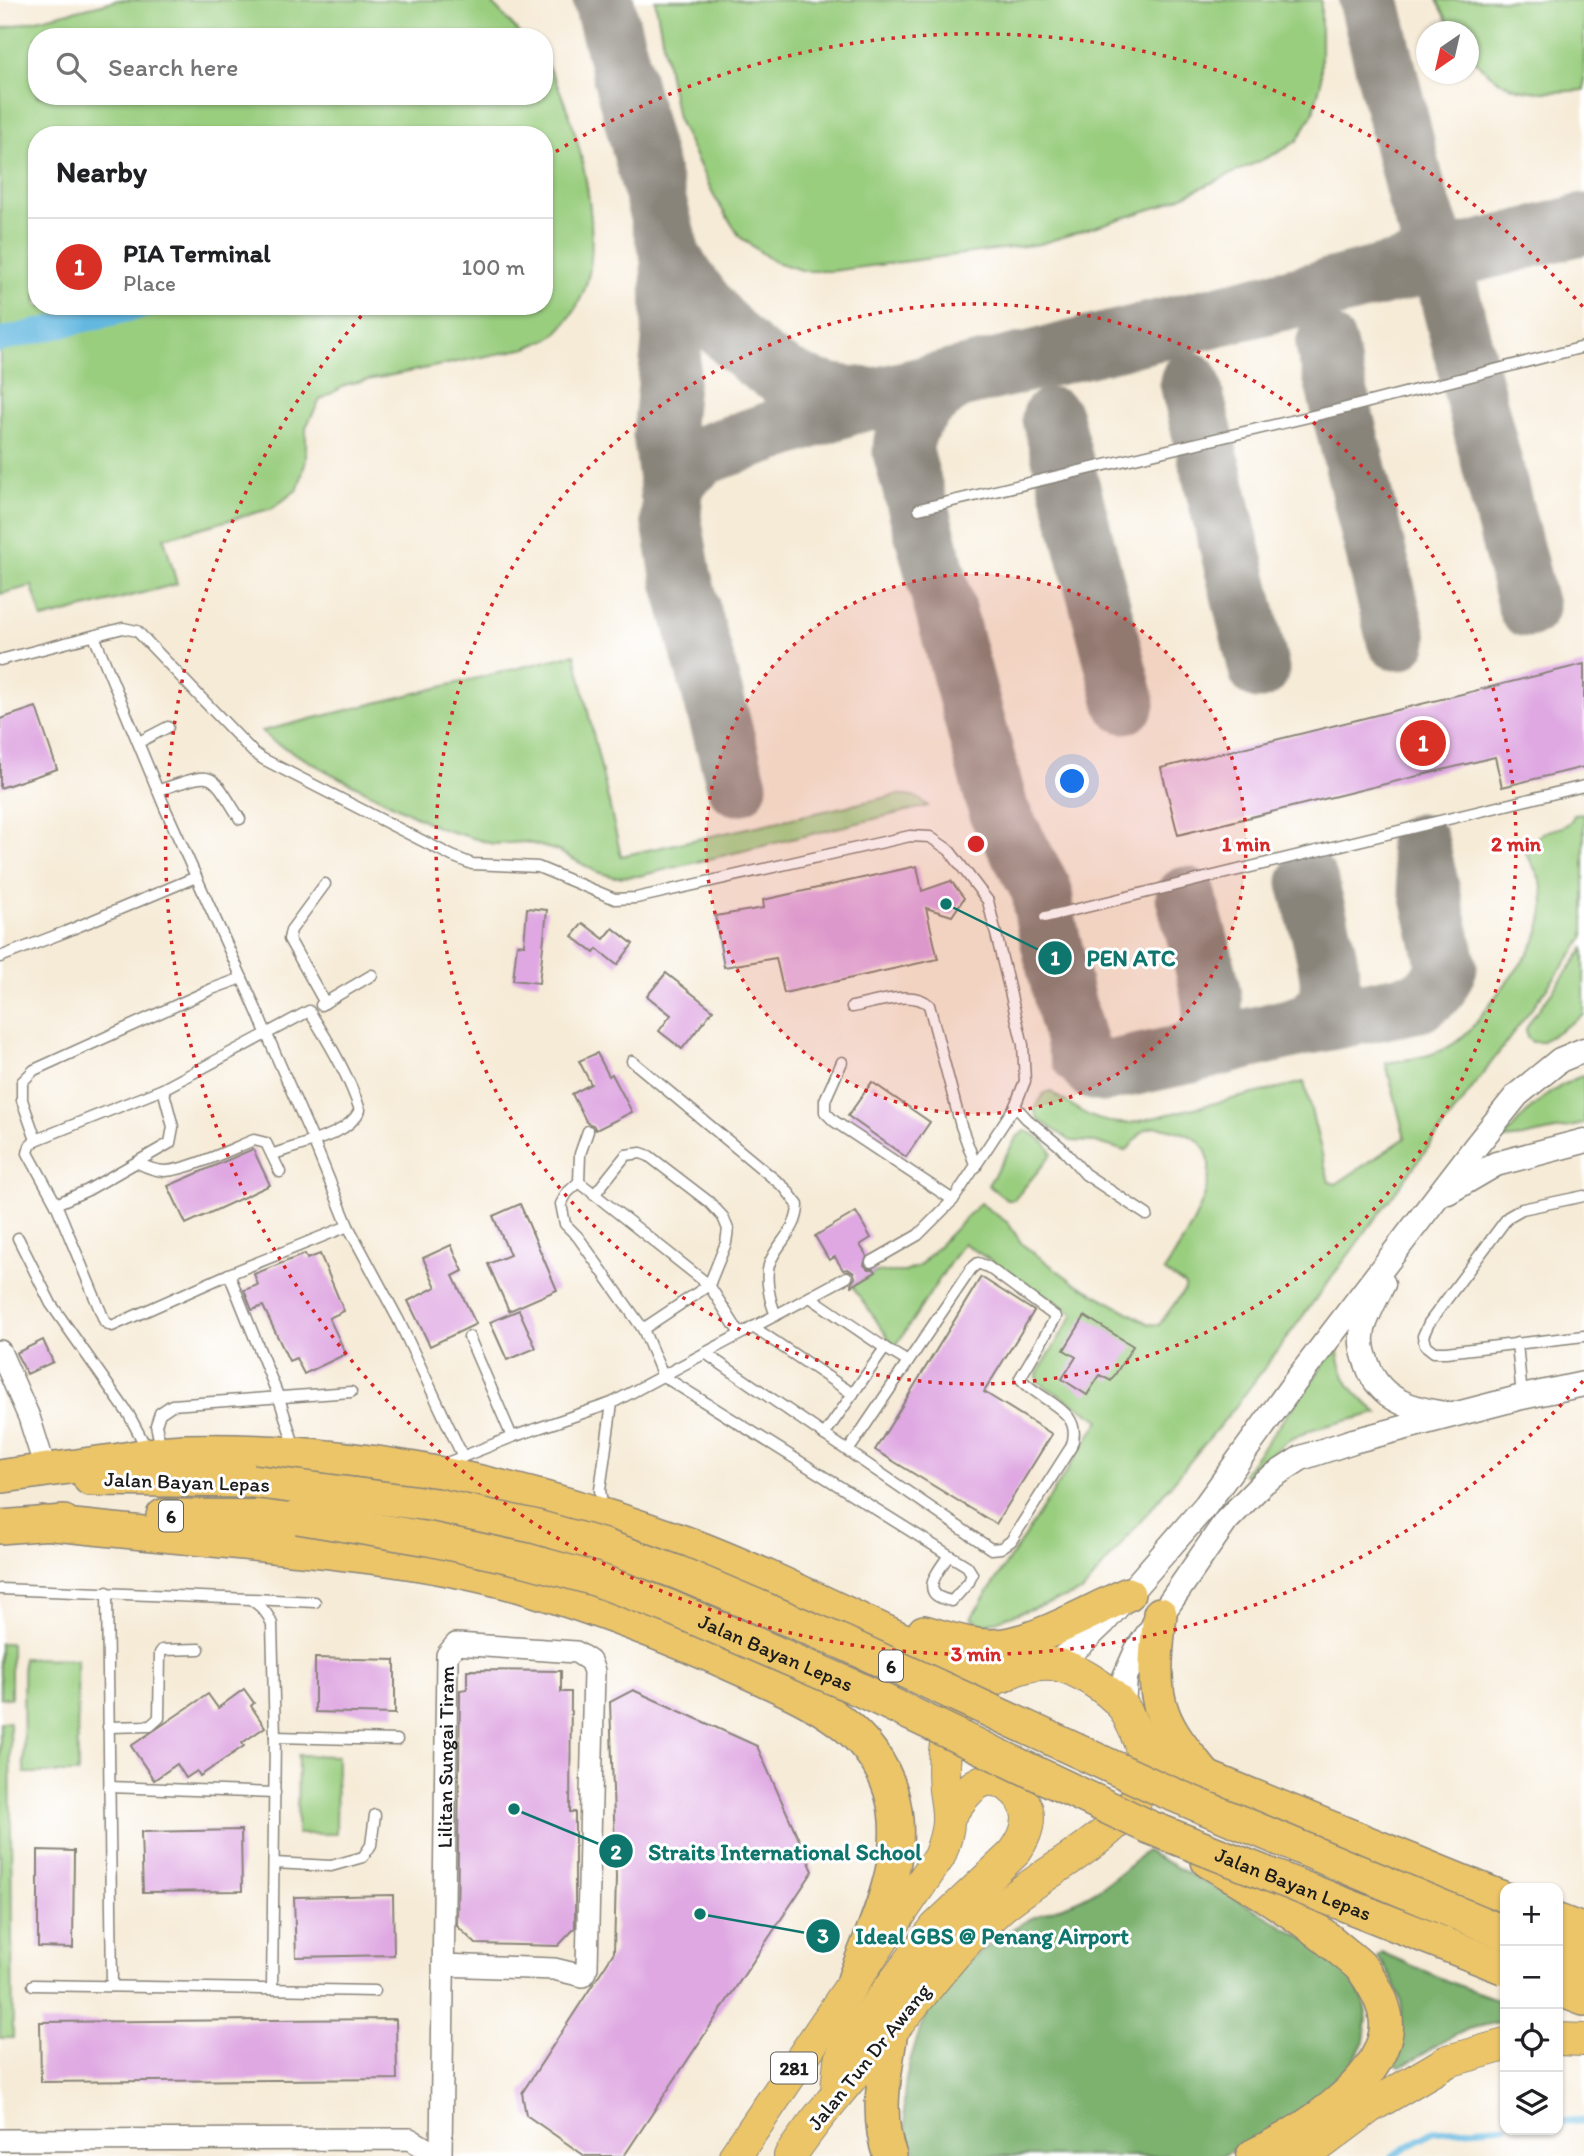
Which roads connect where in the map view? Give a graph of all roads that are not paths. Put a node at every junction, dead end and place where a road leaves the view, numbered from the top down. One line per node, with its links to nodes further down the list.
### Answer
1 (1584, 347): 2 (lane)
2 (919, 509)
3 (94, 636): 4 (lane); 6 (lane); 24 (lane)
4 (0, 660)
5 (169, 727): 6 (lane)
6 (139, 742): 8 (lane)
7 (1584, 786): 12 (lane)
8 (159, 790): 9 (lane); 10 (lane)
9 (240, 819)
10 (196, 877): 13 (lane); 15 (lane)
11 (325, 884): 16 (lane)
12 (1045, 917)
13 (0, 957)
14 (372, 975): 16 (lane)
15 (242, 978): 19 (lane); 26 (lane)
16 (325, 1003): 18 (lane)
17 (852, 1007): 31 (lane)
18 (309, 1011): 19 (lane); 27 (lane)
19 (266, 1034): 23 (lane); 27 (lane)
20 (1584, 1050): 36 (street)
21 (632, 1061): 48 (lane)
22 (842, 1062): 37 (lane)
23 (163, 1089): 26 (lane); 30 (lane)
24 (1015, 1106): 31 (lane); 39 (lane)
25 (589, 1131): 33 (lane)
26 (36, 1140): 38 (lane)
27 (313, 1140): 29 (lane); 40 (lane)
28 (1584, 1141): 36 (street)
29 (272, 1155): 30 (lane); 32 (lane)
30 (138, 1163): 38 (lane)
31 (976, 1167): 37 (lane)
32 (280, 1172)
33 (579, 1182): 34 (lane); 50 (lane)
34 (594, 1195): 46 (lane); 46 (lane)
35 (1584, 1196): 54 (lane)
36 (1438, 1198): 42 (street)
37 (953, 1200): 43 (lane)
38 (56, 1204): 44 (lane)
39 (1147, 1215)
40 (348, 1226): 44 (lane); 72 (lane)
41 (18, 1238): 71 (lane)
42 (1403, 1242): 66 (street); 82 (street)
43 (871, 1262)
44 (229, 1274): 64 (lane)
45 (846, 1277): 47 (lane)
46 (709, 1285): 50 (lane); 51 (lane)
47 (810, 1297): 48 (lane); 55 (lane)
48 (776, 1315): 49 (lane)
49 (754, 1327): 51 (lane); 62 (lane)
50 (643, 1329): 59 (lane)
51 (740, 1334): 57 (lane)
52 (1584, 1336): 54 (lane)
53 (469, 1337): 68 (lane)
54 (1517, 1343): 63 (lane)
55 (885, 1348): 58 (lane); 62 (lane)
56 (0, 1351): 73 (street)
57 (705, 1353): 59 (lane); 67 (lane)
58 (908, 1362): 69 (lane); 69 (lane)
59 (663, 1376): 65 (lane); 79 (lane)
60 (1584, 1384): 63 (street)
61 (351, 1392): 64 (lane)
62 (853, 1394): 67 (lane)
63 (1522, 1397): 66 (street)
64 (279, 1398): 70 (lane); 71 (lane)
65 (612, 1403): 68 (lane); 76 (lane)
66 (1456, 1416): 86 (street)
67 (824, 1435): 69 (lane)
68 (512, 1437): 72 (lane)
69 (848, 1451)
70 (297, 1453): 71 (highway); 74 (highway)
71 (156, 1454): 73 (highway)
72 (463, 1457): 74 (lane)
73 (46, 1471): 75 (highway)
74 (427, 1472): 76 (highway)
75 (2, 1477): 104 (highway, Jalan Bayan Lepas / 6, bridge)
76 (603, 1515): 85 (highway)
77 (44, 1523): 78 (highway, Jalan Bayan Lepas / 6); 100 (highway, Jalan Bayan Lepas / 6, bridge); 108 (highway)
78 (0, 1527)
79 (949, 1555)
80 (0, 1589): 81 (lane)
81 (107, 1592): 83 (lane); 91 (lane)
82 (1128, 1594): 85 (highway); 88 (street)
83 (250, 1599): 84 (lane); 93 (lane)
84 (315, 1602)
85 (844, 1612): 89 (highway)
86 (1160, 1614): 90 (street); 95 (highway)
87 (198, 1648): 91 (lane)
88 (1054, 1664): 89 (main road, 281); 90 (main road, Jalan Tun Dr Awang / 281)
89 (1004, 1675): 99 (main road, 281)
90 (1123, 1707): 92 (main road, Jalan Tun Dr Awang / 281)
91 (108, 1727): 96 (lane)
92 (1138, 1736): 95 (highway); 113 (main road, Jalan Tun Dr Awang / 281)
93 (275, 1737): 94 (lane); 97 (lane)
94 (397, 1740)
95 (1206, 1777): 102 (highway)
96 (109, 1787): 97 (lane); 110 (lane)
97 (275, 1793): 101 (lane)
98 (374, 1815): 101 (lane)
99 (948, 1816): 108 (main road, 281); 117 (main road)
100 (1149, 1827): 107 (highway, Jalan Bayan Lepas / 6, bridge); 123 (highway, bridge)
101 (274, 1863): 111 (lane)
102 (1500, 1897)
103 (1563, 1923): 105 (highway)
104 (1500, 1931)
105 (1584, 1931)
106 (443, 1965): 106 (street, Lilitan Sungai Tiram); 119 (street, Lilitan Sungai Tiram)
107 (1500, 1966)
108 (854, 1980): 120 (main road, 281)
109 (33, 1985): 110 (lane)
110 (112, 1986): 111 (lane)
111 (272, 1989): 112 (lane)
112 (375, 1991)
113 (891, 2031): 117 (main road, Jalan Tun Dr Awang / 281); 122 (highway)
114 (1563, 2039): 115 (main road)
115 (1584, 2040)
116 (1500, 2046): 124 (main road)
117 (837, 2092): 121 (main road, Jalan Tun Dr Awang / 281)
118 (0, 2140): 119 (street)
119 (440, 2156)
120 (735, 2156)
121 (790, 2156)
122 (890, 2156)
123 (1253, 2156)
124 (1305, 2156)

